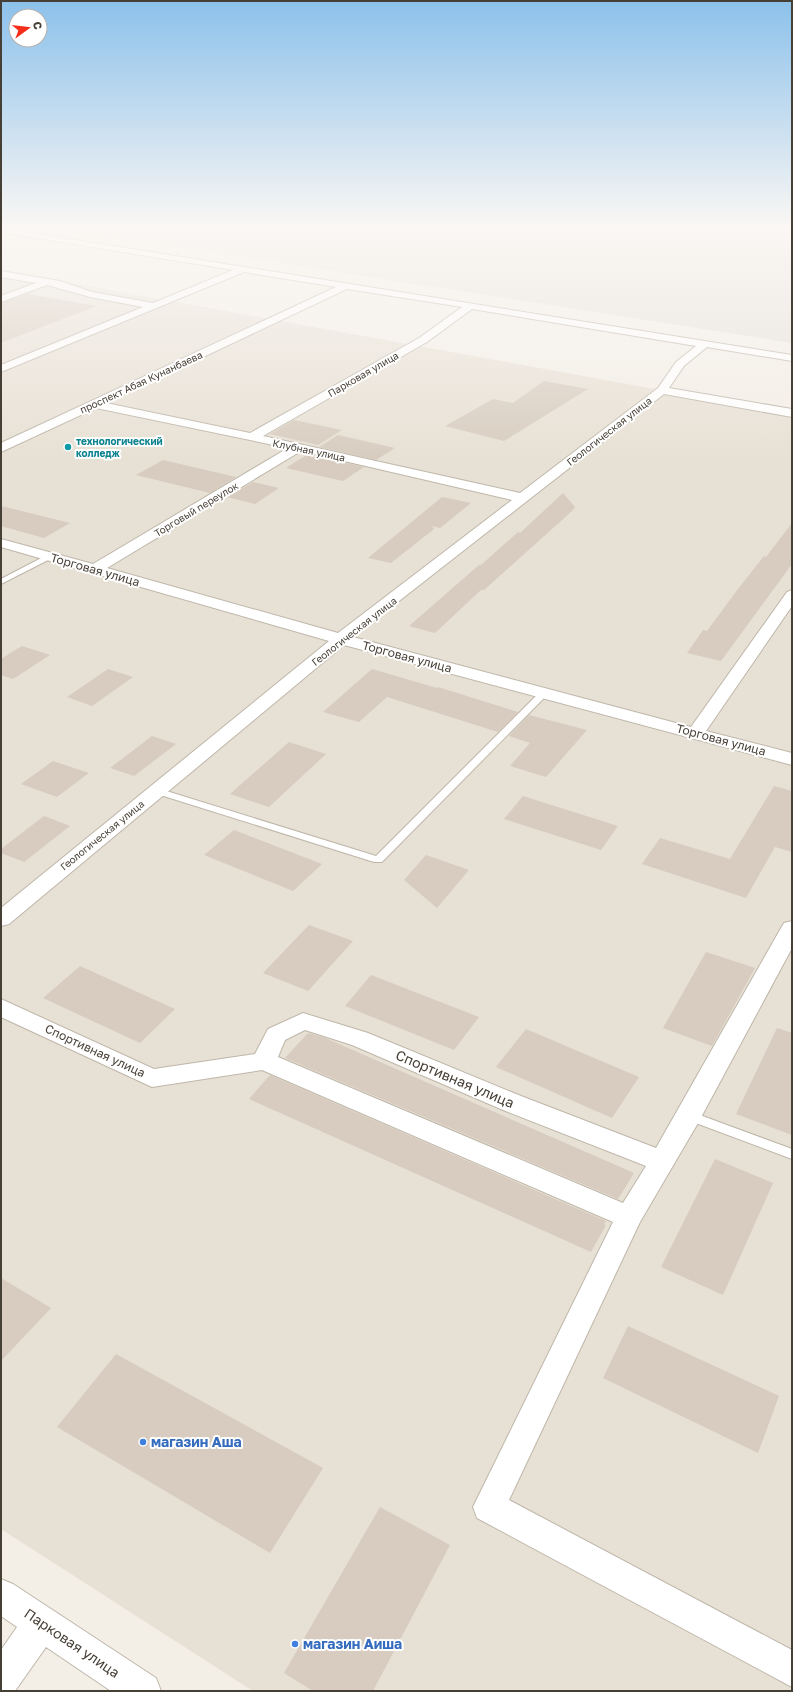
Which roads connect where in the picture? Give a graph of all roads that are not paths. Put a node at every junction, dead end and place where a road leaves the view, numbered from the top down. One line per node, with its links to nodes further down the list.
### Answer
1 (143, 304): 5 (street)
2 (159, 304): 5 (street)
3 (308, 304): 11 (street, проспект Абая Кунанбаева)
4 (457, 304): 6 (street)
5 (154, 306): 9 (street)
6 (470, 306): 7 (street); 13 (street, Парковая улица)
7 (705, 344): 8 (street); 10 (street, Геологическая улица)
8 (792, 358)
9 (1, 369)
10 (662, 390): 12 (street); 16 (street, Геологическая улица)
11 (94, 404): 13 (street, Клубная улица); 15 (street, проспект Абая Кунанбаева)
12 (792, 413)
13 (252, 437): 14 (street, Клубная улица)
14 (298, 447): 16 (street, Клубная улица); 19 (street, Торговый переулок)
15 (1, 448)
16 (523, 498): 22 (street, Геологическая улица)
17 (1, 543): 18 (street, Торговая улица)
18 (50, 557): 19 (street, Торговая улица); 20 (lane)
19 (94, 570): 22 (street, Торговая улица)
20 (1, 582)
21 (792, 595): 24 (street)
22 (342, 639): 23 (street, Торговая улица); 26 (street, Геологическая улица)
23 (544, 693): 24 (street, Торговая улица); 26 (lane)
24 (695, 733): 25 (street, Торговая улица)
25 (792, 759)
26 (156, 791): 27 (street, Геологическая улица)
27 (1, 918)
28 (792, 928): 31 (street)
29 (1, 1008): 30 (street, Спортивная улица)
30 (264, 1061): 33 (street, Спортивная улица); 34 (street)
31 (689, 1116): 32 (lane); 33 (street)
32 (792, 1154)
33 (662, 1161): 34 (street)
34 (629, 1217): 37 (street)
35 (1, 1596): 36 (street, Парковая улица)
36 (42, 1623): 38 (street); 39 (street, Парковая улица)
37 (792, 1669)
38 (1, 1680)
39 (143, 1691)

